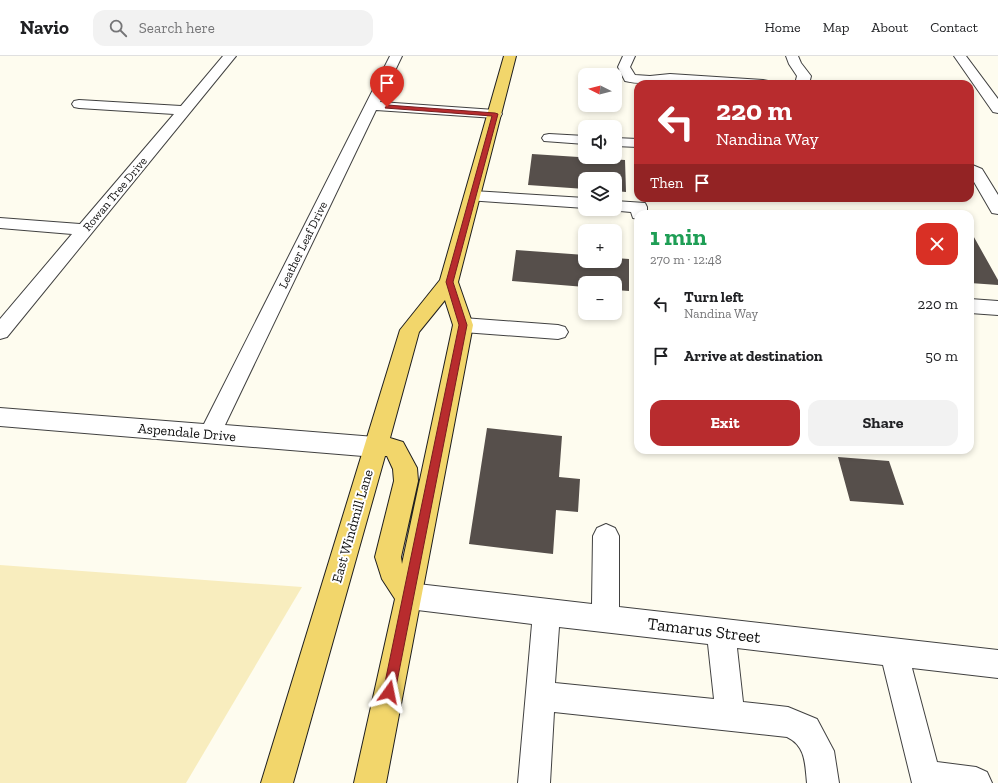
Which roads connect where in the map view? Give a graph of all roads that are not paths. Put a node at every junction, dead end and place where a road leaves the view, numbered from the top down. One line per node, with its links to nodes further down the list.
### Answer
1 (230, 56): 14 (street, Rowan Tree Drive)
2 (396, 56): 12 (street, Leather Leaf Drive)
3 (510, 56): 15 (main road, East Windmill Lane)
4 (629, 56): 7 (street)
5 (792, 56): 10 (street)
6 (960, 56): 13 (street)
7 (650, 80)
8 (650, 80): 9 (street)
9 (701, 80)
10 (803, 80)
11 (79, 104): 14 (street)
12 (372, 106): 15 (street); 35 (street, Leather Leaf Drive)
13 (998, 109)
14 (185, 110): 27 (street, Rowan Tree Drive)
15 (495, 114): 21 (main road, East Windmill Lane)
16 (549, 138): 17 (street)
17 (578, 140)
18 (622, 142): 19 (street)
19 (634, 143)
20 (974, 171): 25 (street)
21 (473, 196): 22 (street); 28 (main road, East Windmill Lane)
22 (578, 204)
23 (622, 206): 24 (street)
24 (639, 206)
25 (998, 209)
26 (0, 223): 27 (street)
27 (85, 230): 32 (street, Rowan Tree Drive)
28 (450, 282): 31 (main road); 36 (main road, East Windmill Lane)
29 (974, 306): 30 (street)
30 (998, 308)
31 (463, 325): 33 (street); 38 (main road)
32 (0, 332)
33 (558, 332)
34 (0, 417): 35 (street, Aspendale Drive)
35 (210, 434): 36 (street, Aspendale Drive)
36 (375, 447): 38 (main road); 46 (main road, East Windmill Lane)
37 (606, 536): 40 (street)
38 (409, 596): 39 (street, Tamarus Street); 47 (main road)
39 (546, 612): 40 (street, Tamarus Street); 44 (street)
40 (605, 619): 41 (street, Tamarus Street)
41 (721, 632): 42 (street, Tamarus Street); 45 (street)
42 (894, 652): 43 (street, Tamarus Street); 50 (street)
43 (998, 664)
44 (540, 696): 45 (street); 48 (street)
45 (730, 716): 49 (street)
46 (277, 783)
47 (370, 783)
48 (534, 783)
49 (824, 783)
50 (976, 783)

